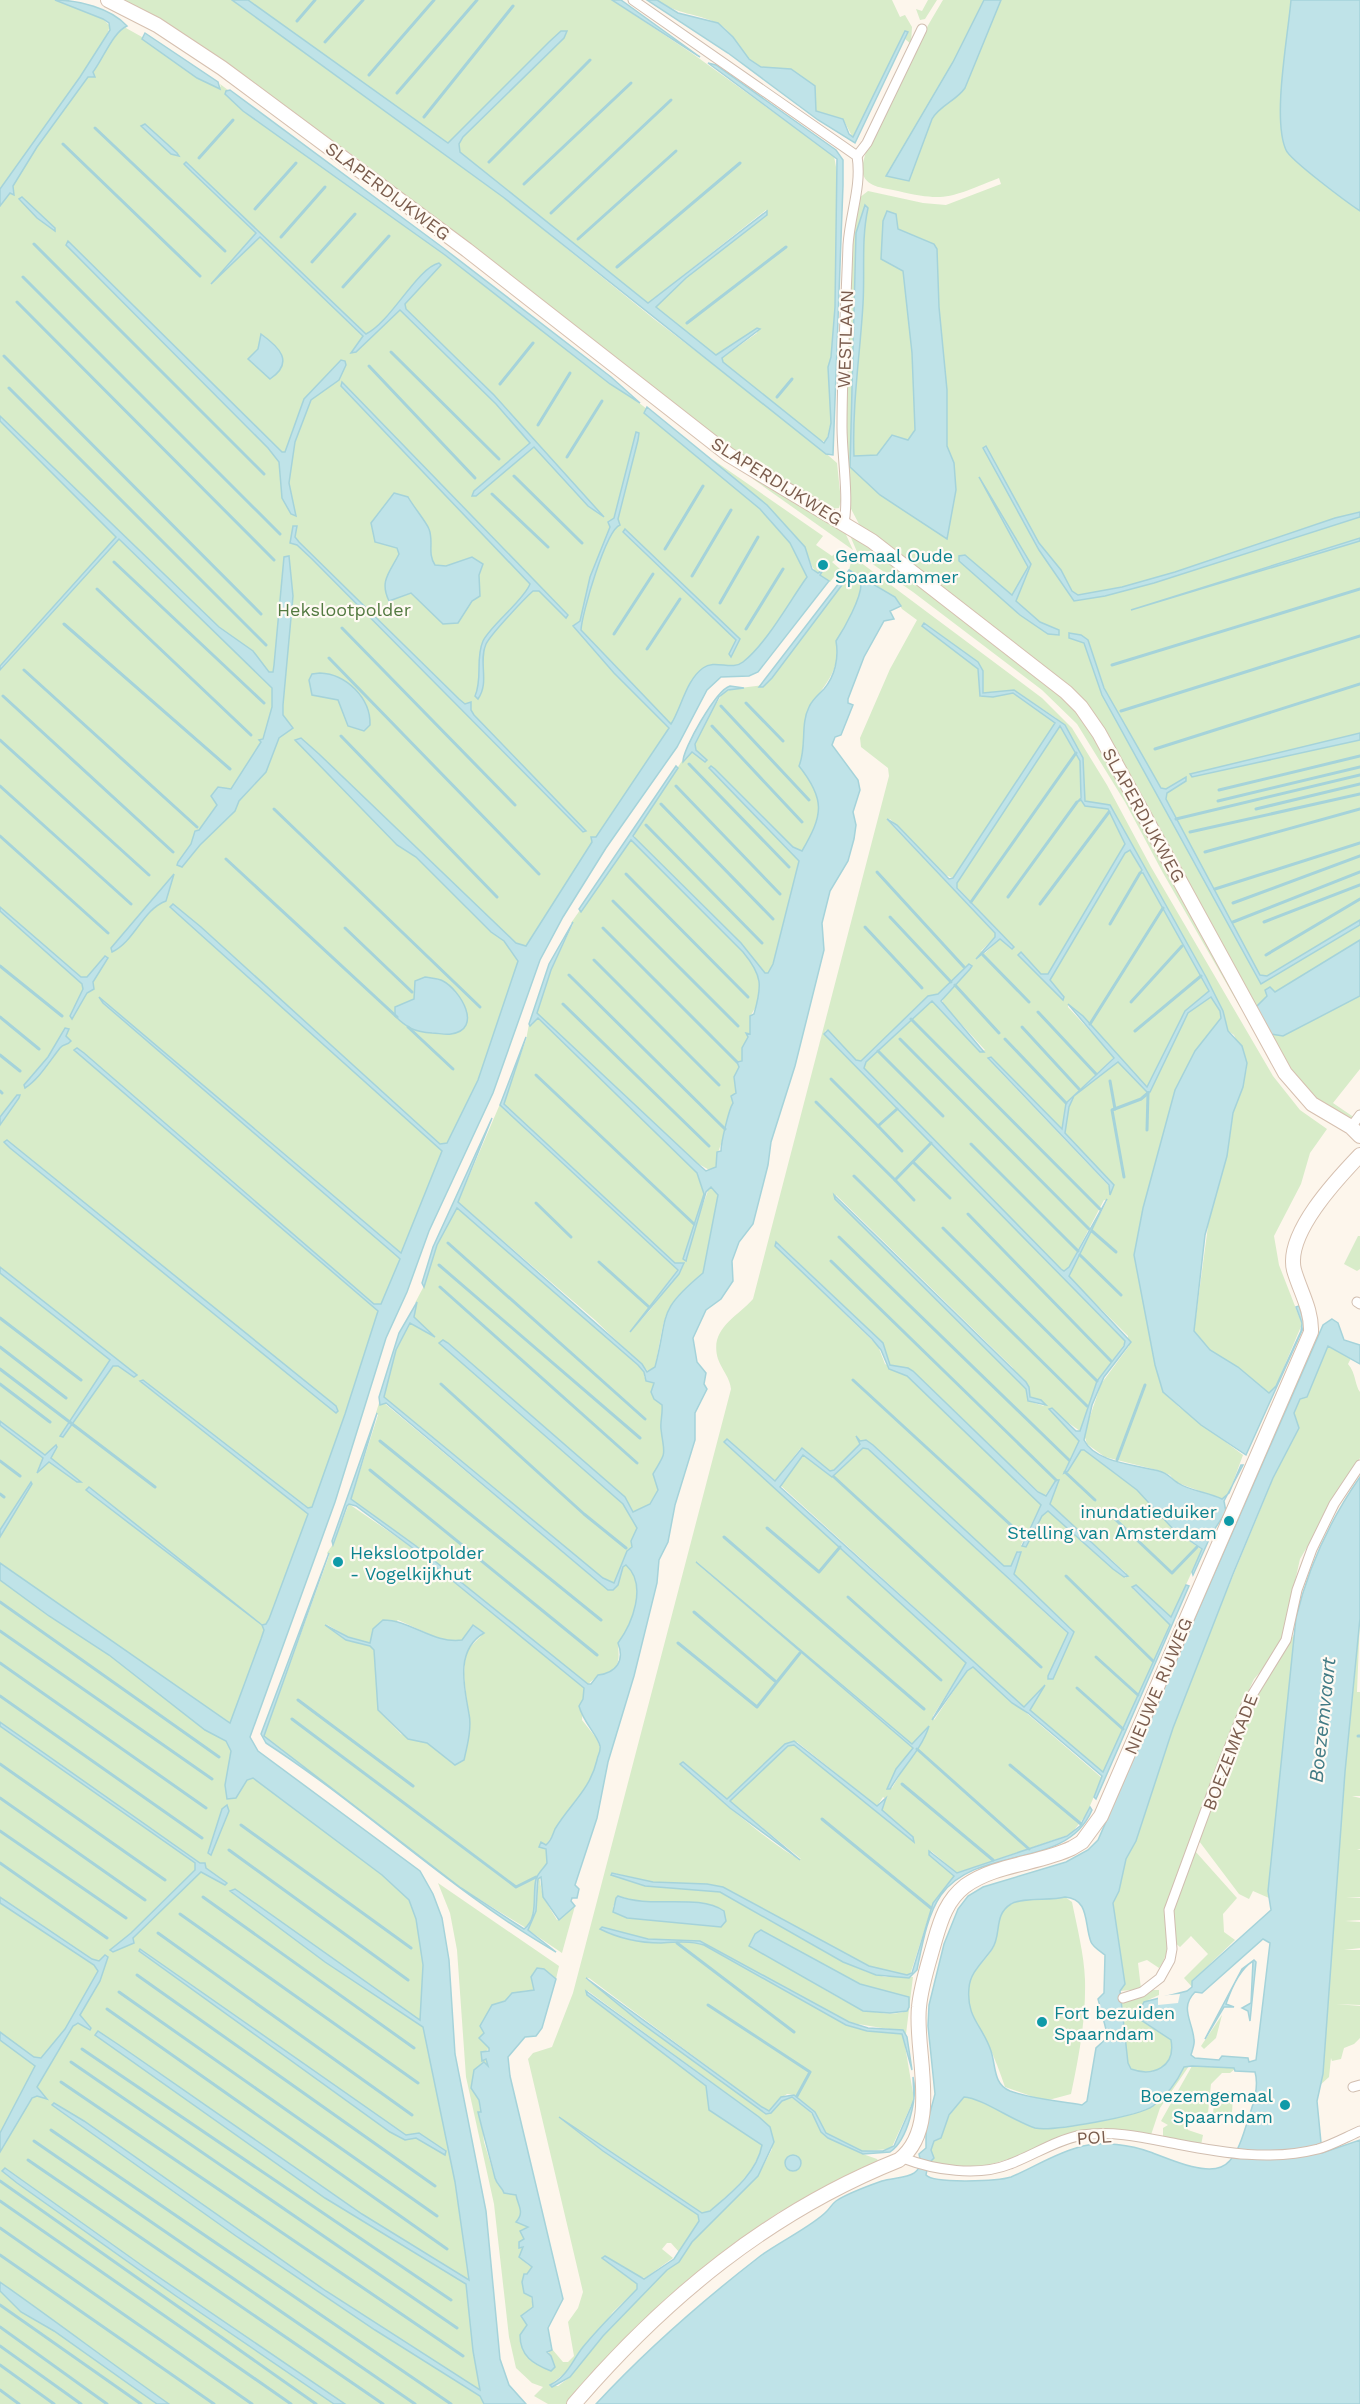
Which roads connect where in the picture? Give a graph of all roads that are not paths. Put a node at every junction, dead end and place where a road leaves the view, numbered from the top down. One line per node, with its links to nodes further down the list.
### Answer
1 (108, 0): 5 (street, SLAPERDIJKWEG)
2 (633, 0): 4 (street)
3 (922, 29): 4 (street)
4 (857, 156): 5 (street, WESTLAAN)
5 (844, 523): 7 (street, SLAPERDIJKWEG)
6 (1360, 1115): 7 (street)
7 (1355, 1132)
8 (1360, 1155): 12 (street, NIEUWE RIJWEG)
9 (1360, 1465): 10 (street, BOEZEMKADE)
10 (1123, 1998)
11 (1360, 2131): 12 (street, POL)
12 (903, 2158): 13 (street)
13 (574, 2404)

